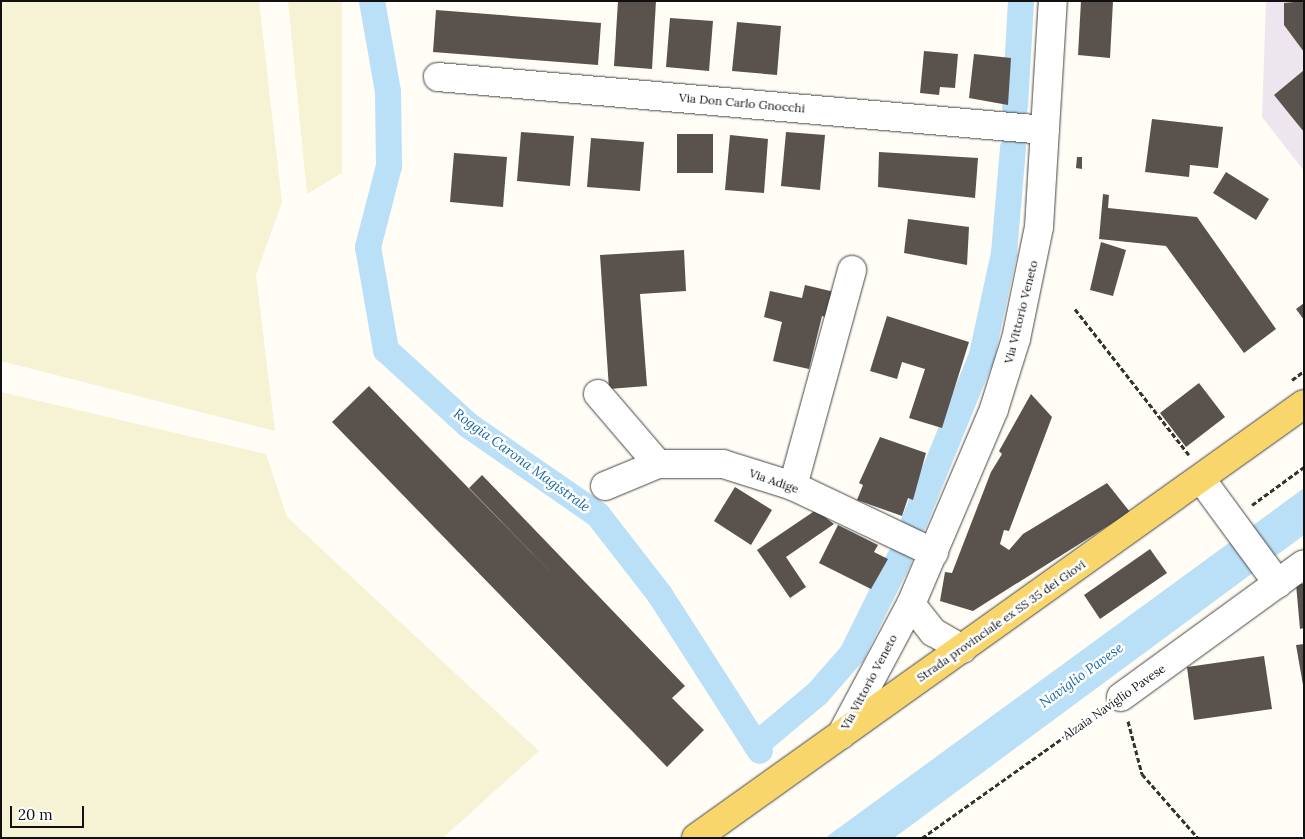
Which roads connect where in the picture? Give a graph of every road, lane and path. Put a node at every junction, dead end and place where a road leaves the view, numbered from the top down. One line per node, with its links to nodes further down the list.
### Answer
1 (1053, 1): 3 (street, Via Vittorio Veneto)
2 (438, 77): 3 (street, Via Don Carlo Gnocchi)
3 (1045, 130): 15 (street, Via Vittorio Veneto)
4 (852, 270): 13 (street)
5 (1075, 309): 8 (path)
6 (598, 394): 9 (street)
7 (1304, 404): 11 (main road, Strada provinciale ex SS 35 dei Giovi)
8 (1196, 451)
9 (658, 464): 12 (street, Via Adige); 13 (street, Via Adige)
10 (1304, 467): 14 (path)
11 (1201, 479): 14 (street); 19 (main road, Strada provinciale ex SS 35 dei Giovi)
12 (605, 486)
13 (793, 486): 15 (street, Via Adige)
14 (1231, 520): 17 (street)
15 (934, 553): 18 (street, Via Vittorio Veneto)
16 (1304, 564): 17 (street, Alzaia Naviglio Pavese)
17 (1274, 578): 20 (street, Alzaia Naviglio Pavese)
18 (911, 604): 19 (street); 21 (street, Via Vittorio Veneto)
19 (962, 649): 21 (main road, Strada provinciale ex SS 35 dei Giovi)
20 (1121, 698): 23 (path, Alzaia Naviglio Pavese); 24 (path)
21 (841, 735): 22 (main road, Strada provinciale ex SS 35 dei Giovi)
22 (696, 838)
23 (922, 838)
24 (1198, 838)

